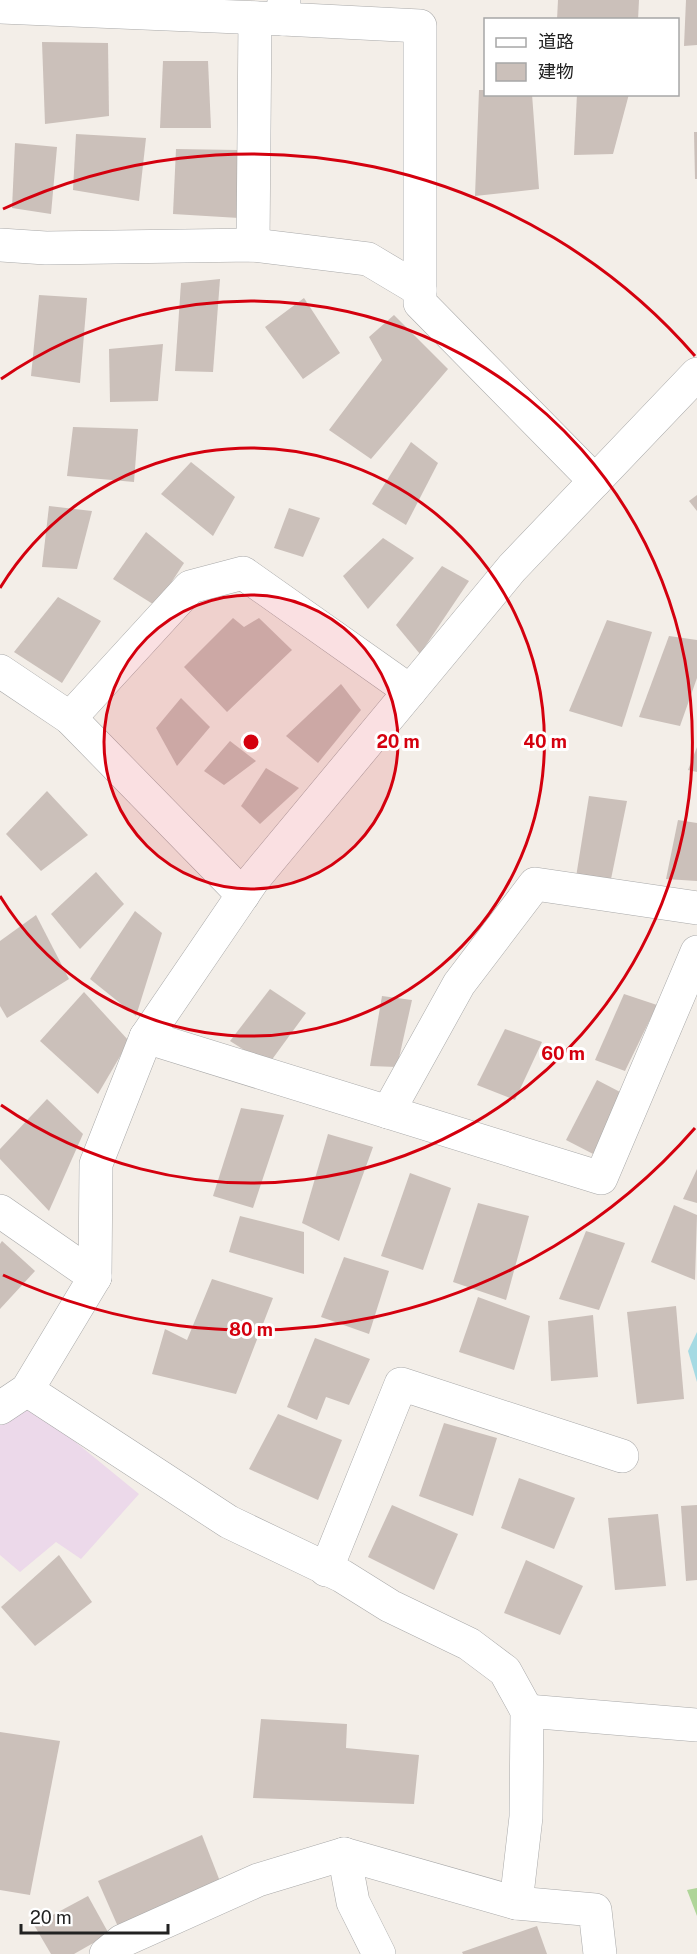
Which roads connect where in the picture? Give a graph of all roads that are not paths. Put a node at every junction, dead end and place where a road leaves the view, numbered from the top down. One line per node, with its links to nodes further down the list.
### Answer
1 (0, 7): 2 (street)
2 (274, 12): 4 (street); 5 (street)
3 (0, 245): 4 (street)
4 (253, 245): 5 (street)
5 (420, 290): 7 (street)
6 (697, 374): 7 (street)
7 (595, 481): 9 (street)
8 (0, 671): 10 (street)
9 (410, 691): 10 (street); 11 (street)
10 (70, 718): 11 (street)
11 (243, 895): 14 (street)
12 (697, 908): 15 (street)
13 (697, 952): 15 (street)
14 (146, 1037): 15 (street); 17 (street)
15 (388, 1112)
16 (0, 1211): 17 (street)
17 (95, 1277): 18 (street)
18 (27, 1390): 19 (street); 21 (street)
19 (0, 1408)
20 (622, 1456): 21 (street)
21 (326, 1570): 22 (street)
22 (527, 1711): 23 (street); 25 (street)
23 (697, 1725)
24 (344, 1854): 25 (street); 26 (street); 27 (street)
25 (516, 1903): 28 (street)
26 (106, 1954)
27 (379, 1954)
28 (600, 1954)

